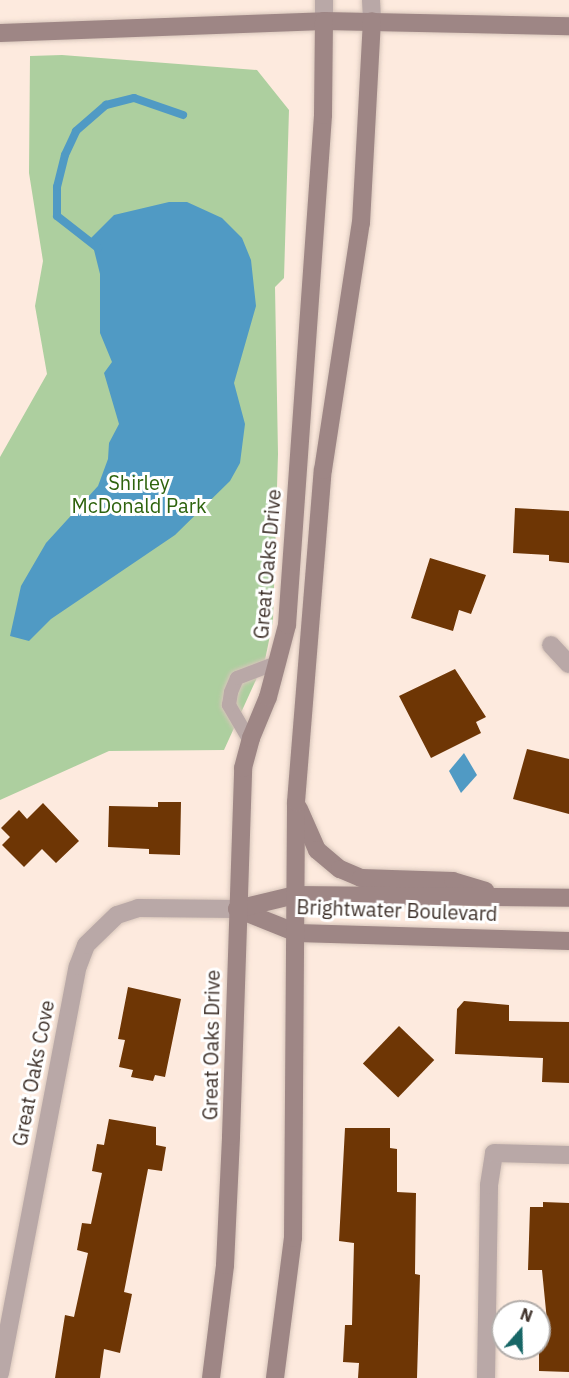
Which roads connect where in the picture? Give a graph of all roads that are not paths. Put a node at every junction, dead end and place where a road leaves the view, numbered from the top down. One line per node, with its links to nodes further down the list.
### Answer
1 (324, 0): 3 (street, Great Oaks Drive)
2 (371, 10): 3 (street); 4 (street); 10 (street)
3 (324, 21): 5 (street); 7 (street, Great Oaks Drive)
4 (569, 26)
5 (0, 33)
6 (551, 645): 8 (street)
7 (279, 662): 9 (street, Great Oaks Drive); 9 (lane)
8 (569, 664)
9 (250, 741): 14 (street, Great Oaks Drive)
10 (296, 802): 11 (street); 12 (street)
11 (295, 895): 12 (street, Brightwater Boulevard); 14 (street, Brightwater Boulevard); 15 (street)
12 (505, 897): 13 (street, Brightwater Boulevard)
13 (569, 898)
14 (237, 909): 15 (street, Brightwater Boulevard); 18 (street, Great Oaks Cove); 19 (street, Great Oaks Drive)
15 (297, 933): 16 (street, Brightwater Boulevard); 20 (street)
16 (569, 941)
17 (569, 1155): 21 (street)
18 (0, 1374)
19 (211, 1378)
20 (275, 1378)
21 (486, 1378)

